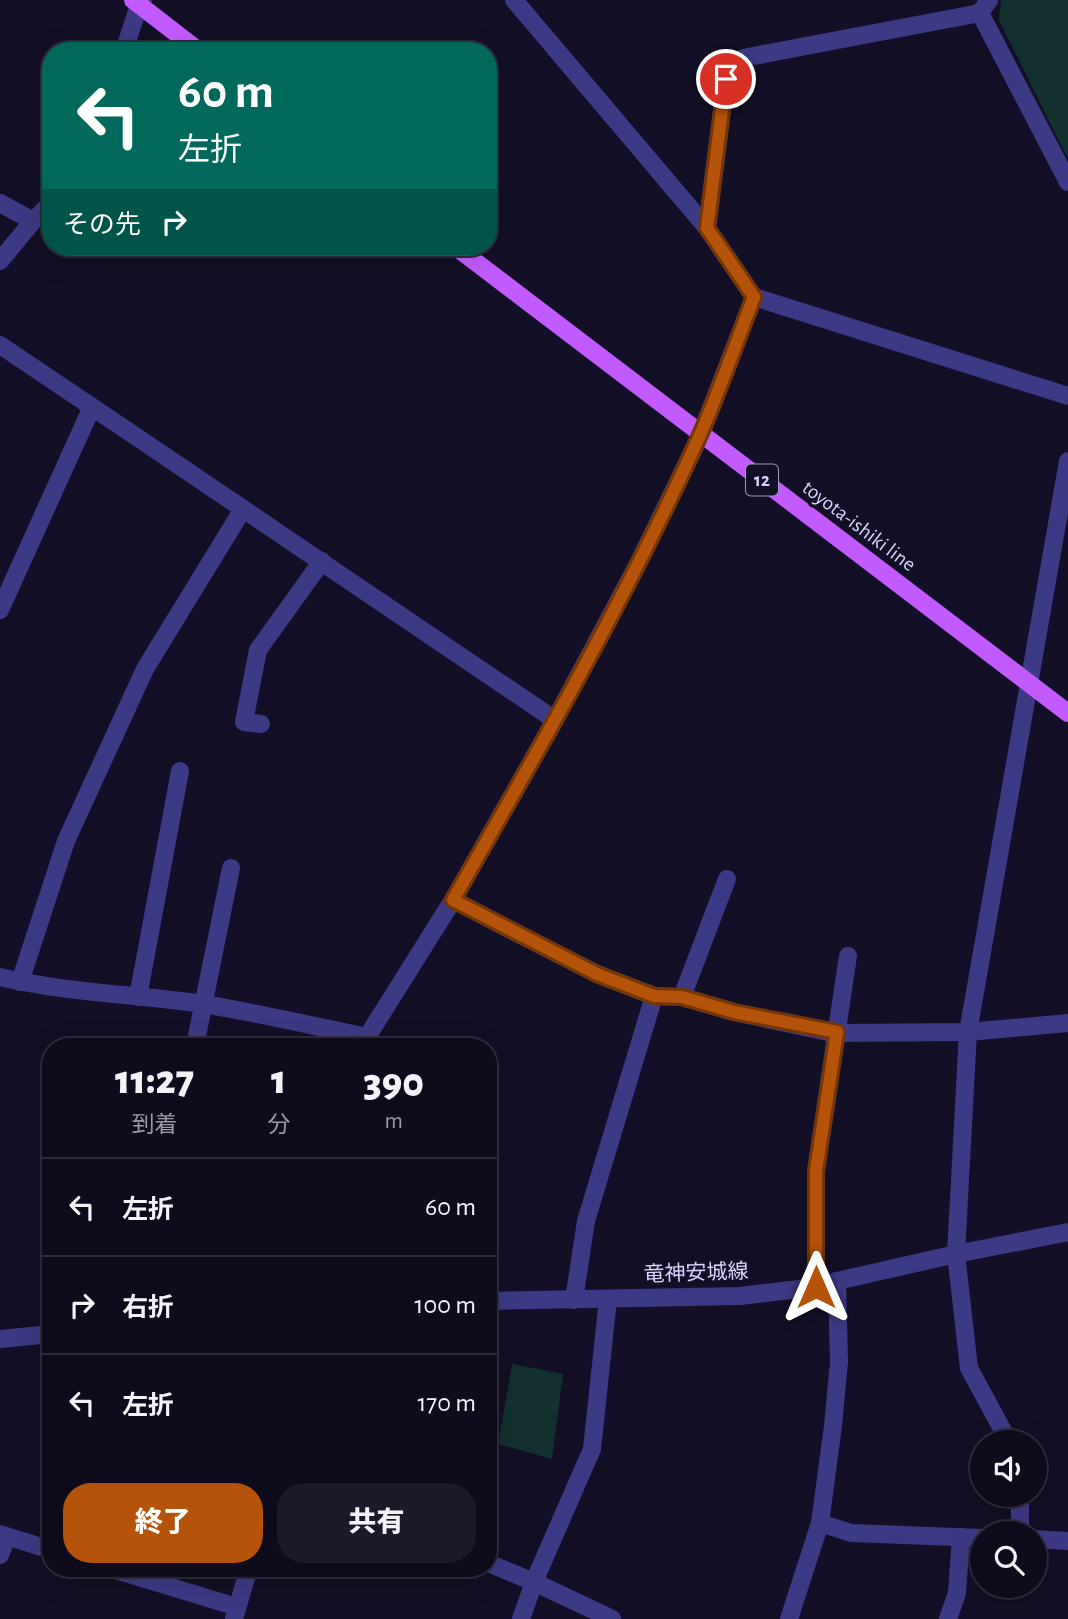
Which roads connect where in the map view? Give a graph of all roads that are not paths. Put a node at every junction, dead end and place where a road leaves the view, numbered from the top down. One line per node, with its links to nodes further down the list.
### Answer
1 (514, 0): 10 (street)
2 (138, 2): 4 (street); 5 (main road)
3 (985, 6): 6 (street); 10 (street)
4 (127, 42)
5 (188, 42)
6 (1068, 183)
7 (0, 202): 9 (street)
8 (42, 212): 9 (street)
9 (33, 221): 12 (street)
10 (707, 228): 13 (street)
11 (468, 256): 17 (main road, toyota-ishiki line / 12)
12 (0, 261)
13 (754, 297): 15 (street); 17 (street)
14 (0, 345): 16 (street)
15 (1068, 396)
16 (92, 407): 19 (street); 21 (street)
17 (701, 434): 22 (main road, toyota-ishiki line / 12); 24 (street)
18 (1068, 461): 22 (street)
19 (243, 509): 20 (street); 32 (street)
20 (322, 561): 24 (street); 25 (street)
21 (0, 609)
22 (1030, 684): 23 (main road, toyota-ishiki line / 12); 39 (street)
23 (1068, 713)
24 (555, 720): 29 (street)
25 (261, 724)
26 (180, 771): 34 (street)
27 (231, 868): 36 (street)
28 (727, 879): 35 (street)
29 (453, 900): 33 (street); 42 (street)
30 (848, 956): 38 (street)
31 (0, 977): 32 (street)
32 (20, 982): 34 (street)
33 (654, 996): 35 (street); 48 (street)
34 (138, 997): 36 (street)
35 (682, 997): 38 (street)
36 (204, 1004): 40 (street); 41 (street)
37 (1068, 1023): 39 (street)
38 (837, 1032): 39 (street); 46 (street)
39 (968, 1032): 44 (street)
40 (197, 1038)
41 (349, 1038)
42 (368, 1038)
43 (1068, 1232): 44 (street, 竜神安城線)
44 (956, 1254): 45 (street, 竜神安城線); 52 (street)
45 (837, 1281): 46 (street, 竜神安城線); 53 (street)
46 (816, 1287): 47 (street, 竜神安城線)
47 (608, 1299): 48 (street, 竜神安城線); 64 (street)
48 (575, 1300): 49 (street, 竜神安城線)
49 (497, 1301)
50 (42, 1335): 51 (street)
51 (0, 1339)
52 (1003, 1430)
53 (820, 1522): 55 (street); 68 (street)
54 (3, 1535): 59 (street); 60 (street)
55 (961, 1537): 56 (street); 69 (street)
56 (970, 1537)
57 (1047, 1540): 58 (street)
58 (1068, 1541)
59 (42, 1547)
60 (0, 1555)
61 (497, 1567): 64 (street)
62 (134, 1577): 65 (street)
63 (246, 1577): 65 (street)
64 (534, 1583): 66 (street); 67 (street)
65 (235, 1613)
66 (521, 1619)
67 (612, 1619)
68 (789, 1619)
69 (948, 1619)

